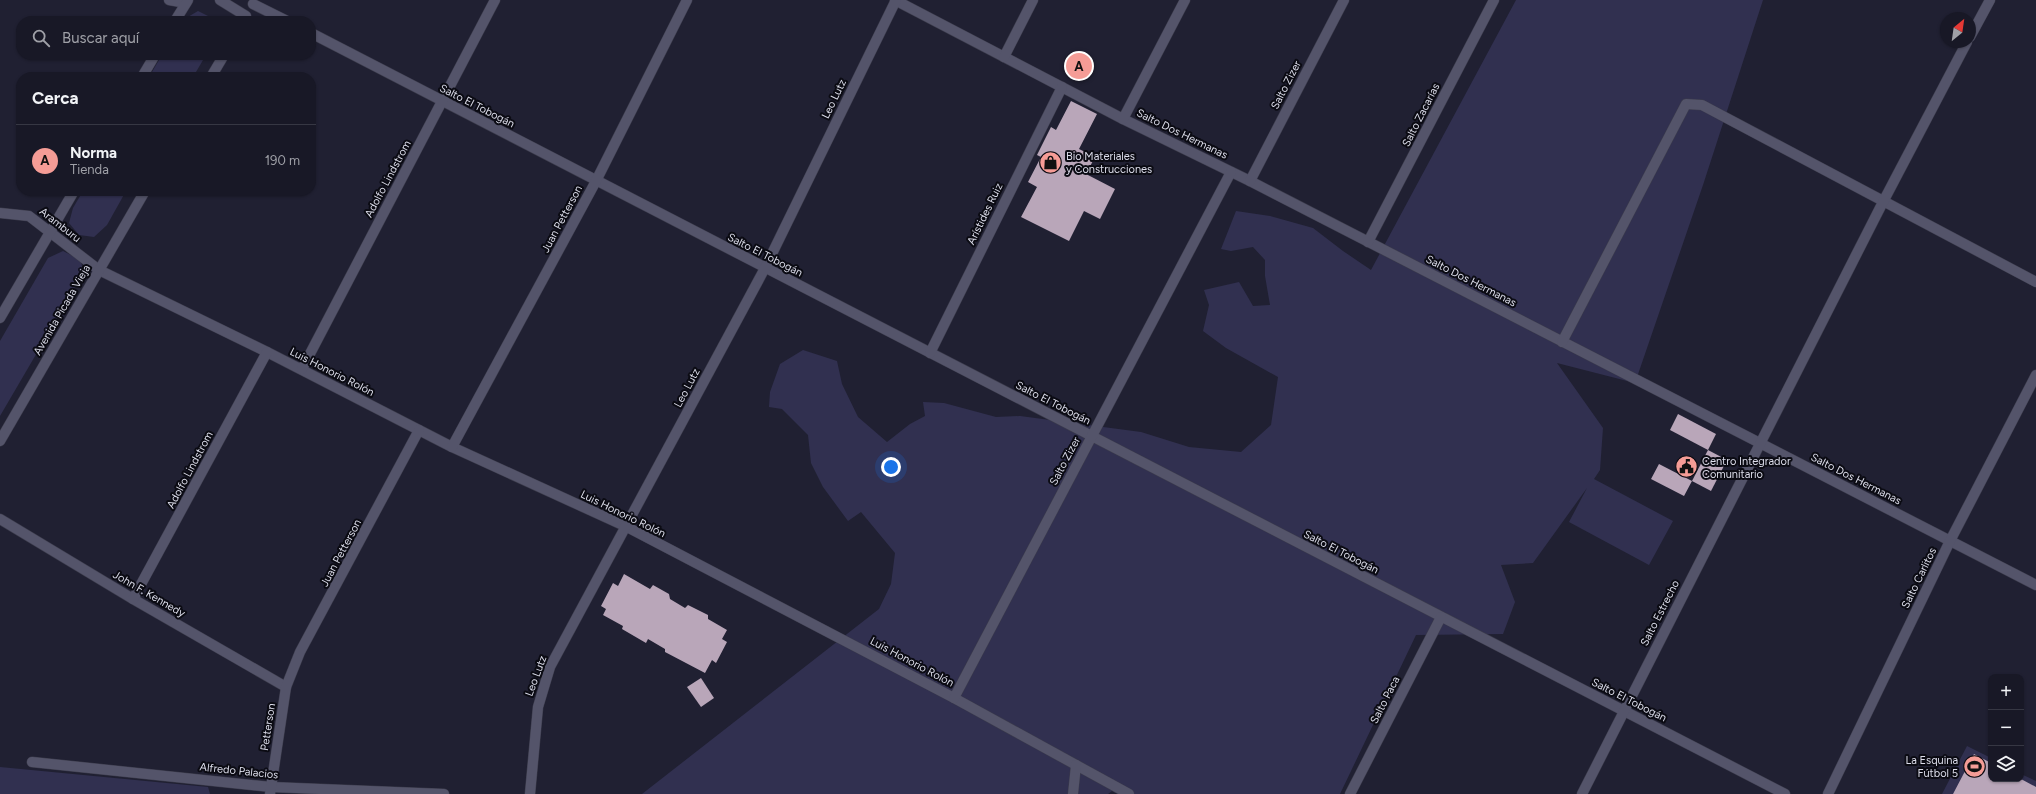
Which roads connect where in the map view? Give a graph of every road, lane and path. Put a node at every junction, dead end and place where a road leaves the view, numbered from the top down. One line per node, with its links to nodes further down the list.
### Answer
1 (168, 0): 11 (street)
2 (220, 0): 14 (street)
3 (495, 0): 26 (street, Adolfo Lindstrom)
4 (687, 0): 29 (street, Juan Petterson)
5 (896, 0): 20 (street, Salto Dos Hermanas); 37 (street, Leo Lutz)
6 (1033, 0): 20 (street)
7 (1185, 0): 27 (street)
8 (1344, 0): 30 (street, Salto Zizer)
9 (1493, 0): 36 (street, Salto Zacarías)
10 (1990, 0): 17 (street)
11 (187, 2): 13 (street)
12 (254, 2): 15 (street); 16 (street)
13 (178, 16)
14 (242, 16)
15 (246, 16)
16 (278, 16)
17 (1976, 26)
18 (316, 36): 26 (street, Salto El Tobogán)
19 (1964, 48): 33 (street, Salto Estrecho)
20 (1004, 57): 25 (street, Salto Dos Hermanas)
21 (152, 60): 23 (street)
22 (221, 60): 24 (street)
23 (145, 72)
24 (214, 72)
25 (1062, 87): 27 (street, Salto Dos Hermanas); 43 (street, Arístides Ruiz)
26 (443, 102): 29 (street, Salto El Tobogán); 44 (street, Adolfo Lindstrom)
27 (1123, 119): 28 (street, Salto Dos Hermanas)
28 (1231, 172): 30 (street, Salto Dos Hermanas); 47 (street, Salto Zizer)
29 (596, 181): 37 (street, Salto El Tobogán); 50 (street, Juan Petterson)
30 (1250, 181): 36 (street, Salto Dos Hermanas)
31 (71, 196): 35 (street)
32 (142, 196): 38 (street, Avenida Picada Vieja)
33 (1883, 202): 39 (street); 41 (street); 49 (street, Salto Estrecho)
34 (0, 213): 35 (street, Aramburu)
35 (49, 233): 38 (street, Aramburu); 40 (street)
36 (1368, 242): 41 (street, Salto Dos Hermanas)
37 (764, 268): 43 (street, Salto El Tobogán); 52 (street, Leo Lutz)
38 (99, 270): 42 (street, Luis Honorio Rolón); 48 (street, Avenida Picada Vieja)
39 (2036, 282)
40 (0, 318)
41 (1562, 342): 49 (street, Salto Dos Hermanas)
42 (267, 352): 44 (street, Luis Honorio Rolón); 55 (street, Adolfo Lindstrom)
43 (930, 353): 47 (street, Salto El Tobogán)
44 (302, 369): 46 (street, Luis Honorio Rolón)
45 (2036, 375): 53 (street, Salto Carlitos)
46 (419, 430): 50 (street, Luis Honorio Rolón); 57 (street, Juan Petterson)
47 (1092, 436): 56 (street, Salto El Tobogán); 58 (street, Salto Zizer)
48 (0, 441)
49 (1760, 443): 53 (street, Salto Dos Hermanas); 59 (street, Salto Estrecho)
50 (452, 447): 52 (street, Luis Honorio Rolón)
51 (0, 520): 55 (street, John F. Kennedy)
52 (627, 527): 58 (street, Luis Honorio Rolón); 64 (street, Leo Lutz)
53 (1950, 541): 54 (street, Salto Dos Hermanas); 70 (street, Salto Carlitos)
54 (2036, 585)
55 (133, 599): 57 (street, John F. Kennedy)
56 (1441, 617): 59 (street, Salto El Tobogán); 67 (street, Salto Paca)
57 (286, 687): 62 (street, Petterson)
58 (954, 698): 61 (street, Luis Honorio Rolón)
59 (1624, 711): 68 (street, Salto Estrecho); 69 (street, Salto El Tobogán)
60 (32, 762): 62 (street, Alfredo Palacios)
61 (1076, 765): 65 (street); 66 (street, Luis Honorio Rolón)
62 (270, 790): 63 (street, Alfredo Palacios)
63 (444, 794)
64 (530, 794)
65 (1073, 794)
66 (1130, 794)
67 (1350, 794)
68 (1582, 794)
69 (1785, 794)
70 (1828, 794)

